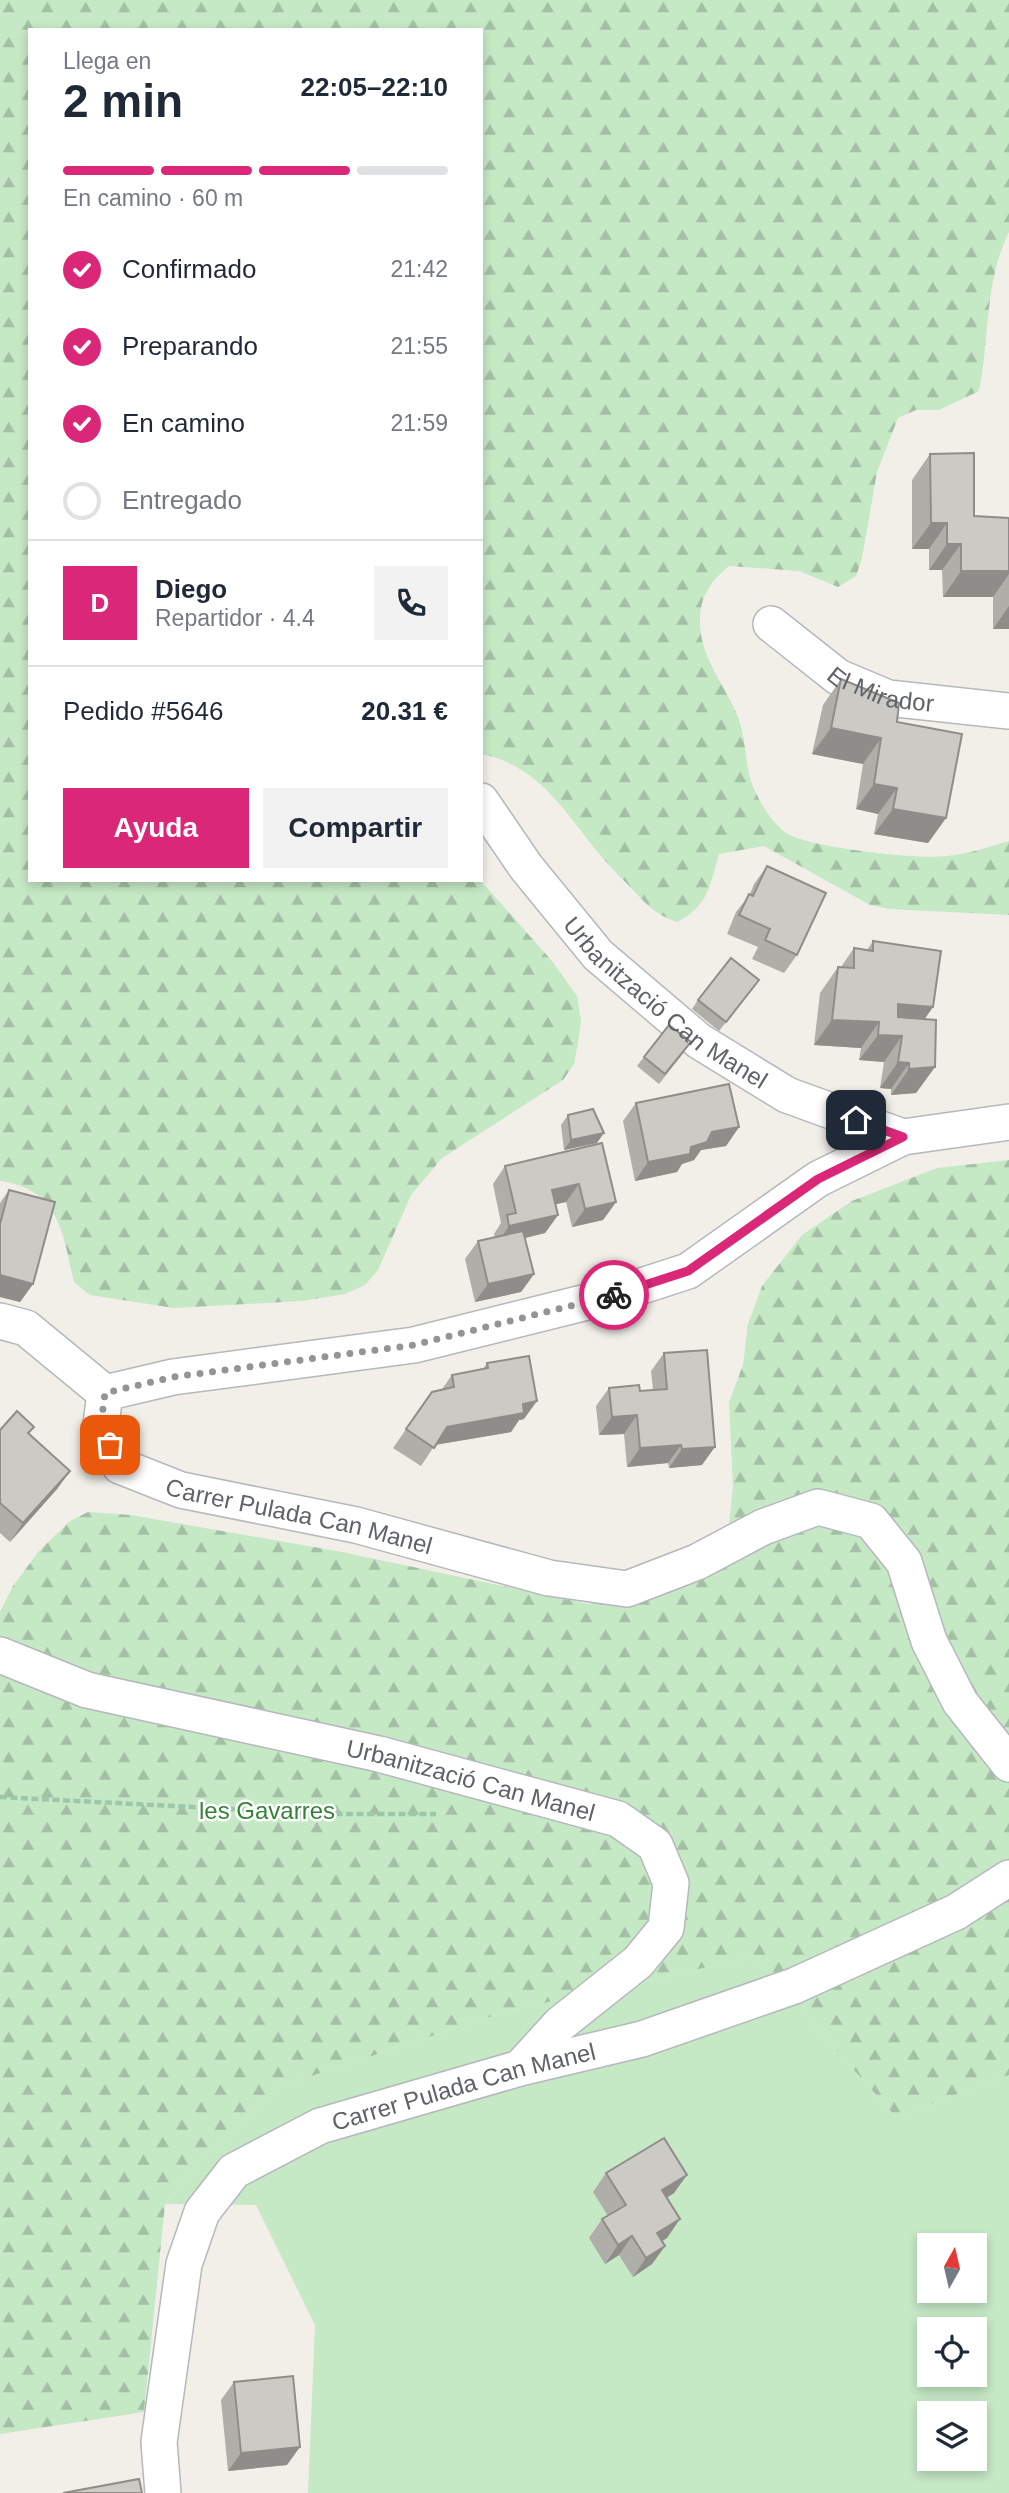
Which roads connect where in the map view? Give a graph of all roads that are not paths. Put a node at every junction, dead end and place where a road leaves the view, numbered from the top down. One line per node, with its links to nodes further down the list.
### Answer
1 (771, 624): 2 (street, El Mirador)
2 (1009, 711)
3 (483, 804): 5 (street, Urbanització Can Manel)
4 (1009, 1122): 5 (street)
5 (903, 1137): 7 (street)
6 (0, 1321): 7 (street)
7 (105, 1393): 9 (street, Carrer Pulada Can Manel)
8 (0, 1655): 11 (street, Urbanització Can Manel)
9 (1009, 1765)
10 (1009, 1878): 11 (street, Carrer Pulada Can Manel)
11 (520, 2068): 12 (street, Carrer Pulada Can Manel)
12 (163, 2493)

